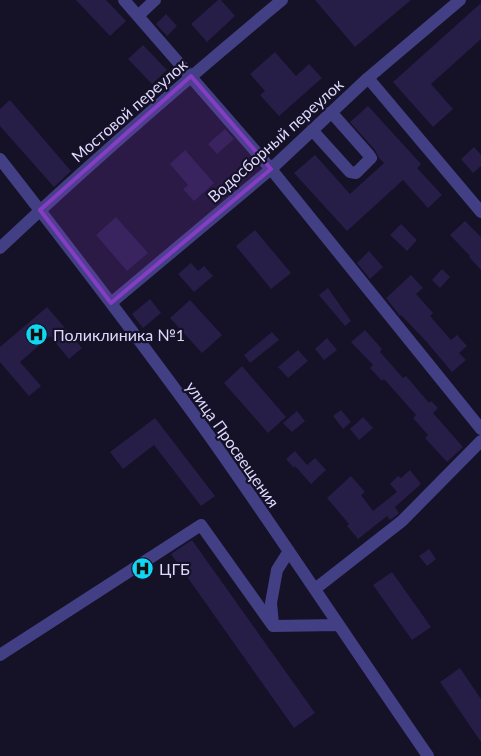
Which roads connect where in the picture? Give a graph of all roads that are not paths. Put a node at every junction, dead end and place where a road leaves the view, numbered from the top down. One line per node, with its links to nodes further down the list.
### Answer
1 (124, 0): 5 (street)
2 (155, 0): 5 (street)
3 (282, 0): 6 (street, Мостовой переулок)
4 (460, 0): 7 (street, Водосборный переулок)
5 (138, 16): 6 (street)
6 (192, 76): 11 (street); 12 (street, Мостовой переулок)
7 (368, 78): 8 (street, Водосборный переулок); 13 (street)
8 (331, 112): 9 (street, Водосборный переулок); 9 (street)
9 (312, 130): 11 (street, Водосборный переулок)
10 (0, 159): 12 (street, улица Просвещения)
11 (272, 169): 15 (street, Водосборный переулок); 16 (street)
12 (40, 210): 14 (street, Мостовой переулок); 15 (street, улица Просвещения)
13 (481, 212)
14 (0, 248)
15 (111, 303): 18 (street, улица Просвещения)
16 (481, 429)
17 (481, 441): 19 (street)
18 (289, 551): 19 (street, улица Просвещения); 21 (street)
19 (315, 589): 20 (street, улица Просвещения)
20 (338, 625): 21 (street); 23 (street, улица Просвещения)
21 (273, 626): 22 (street)
22 (0, 655)
23 (428, 756)

